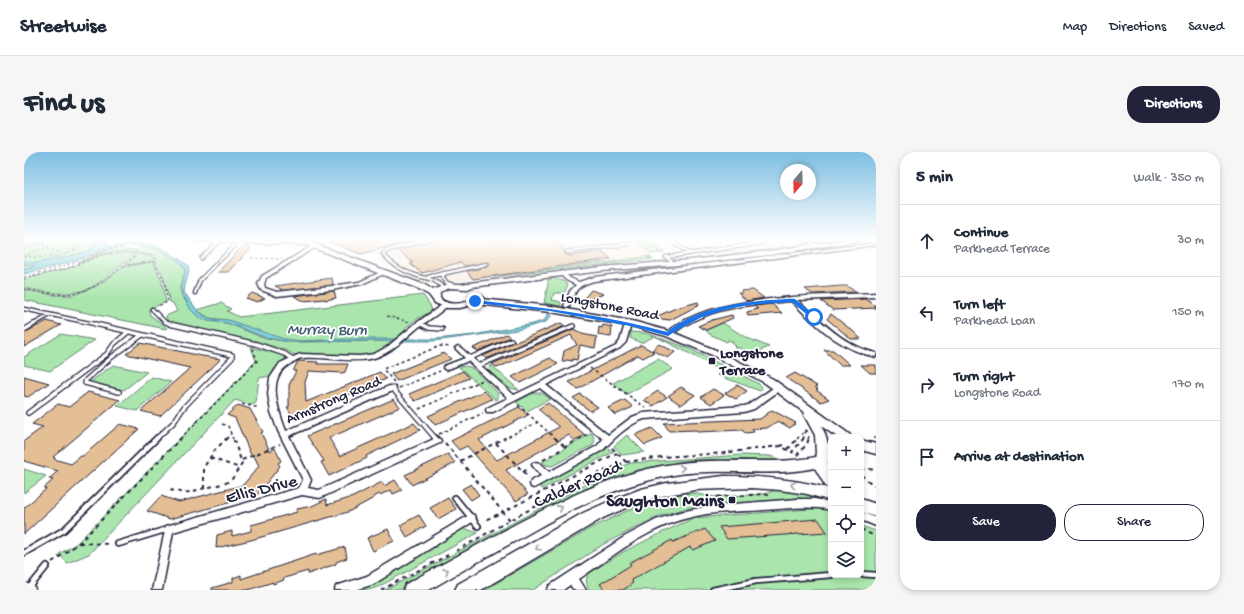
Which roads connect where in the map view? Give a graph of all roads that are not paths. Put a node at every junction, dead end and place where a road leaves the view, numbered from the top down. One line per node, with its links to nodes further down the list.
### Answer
1 (221, 259): 19 (lane)
2 (293, 259): 10 (street)
3 (353, 259): 10 (street)
4 (388, 259): 13 (lane)
5 (669, 259): 9 (lane)
6 (712, 259): 9 (street)
7 (748, 259): 15 (street)
8 (487, 264): 11 (lane)
9 (676, 264): 12 (street)
10 (385, 272): 17 (street)
11 (446, 273): 13 (lane); 16 (lane)
12 (562, 273): 14 (street); 15 (street)
13 (427, 277): 18 (lane)
14 (489, 283): 16 (street); 20 (street)
15 (580, 284): 25 (street)
16 (458, 286): 18 (street); 20 (street)
17 (422, 287): 18 (street); 22 (street)
18 (442, 288): 22 (street)
19 (195, 293)
20 (477, 295): 24 (street); 30 (street, Longstone Road)
21 (876, 295): 23 (street)
22 (435, 296): 24 (street)
23 (794, 300): 35 (street); 39 (street)
24 (446, 304): 29 (street)
25 (567, 306)
26 (24, 309): 28 (lane)
27 (152, 309): 41 (lane)
28 (50, 315): 33 (lane); 34 (lane)
29 (420, 324): 32 (lane); 41 (street)
30 (628, 324): 35 (street, Longstone Road); 44 (street)
31 (573, 326): 42 (lane)
32 (442, 329)
33 (24, 330)
34 (128, 332): 36 (lane); 51 (lane)
35 (668, 334): 46 (street, Longstone Road)
36 (142, 335): 47 (lane); 72 (lane)
37 (512, 340): 40 (lane)
38 (458, 348): 40 (street)
39 (876, 355)
40 (470, 358): 42 (street); 43 (street)
41 (292, 359): 53 (street)
42 (478, 366): 48 (street)
43 (446, 368)
44 (541, 385): 48 (street); 54 (street)
45 (392, 388): 53 (street, Armstrong Road); 55 (lane)
46 (779, 388): 49 (street, Longstone Road); 54 (street)
47 (119, 392)
48 (513, 398): 50 (street)
49 (801, 404): 52 (street, Longstone Road); 58 (street, Longstone Road)
50 (490, 410)
51 (28, 413)
52 (842, 434)
53 (286, 438): 63 (street)
54 (607, 440): 60 (street)
55 (436, 441): 63 (street, Ellis Drive)
56 (864, 445): 57 (main road)
57 (875, 445)
58 (825, 454): 61 (main road); 81 (main road, Calder Road, one-way to 58)
59 (536, 464): 60 (street)
60 (548, 476): 62 (street)
61 (828, 478)
62 (534, 484)
63 (302, 491): 70 (street, Ellis Drive)
64 (828, 494): 82 (main road, one-way to 82)
65 (455, 498): 68 (lane)
66 (828, 506): 77 (street)
67 (864, 509): 69 (street)
68 (475, 522): 80 (street)
69 (876, 522)
70 (169, 529): 71 (lane); 79 (street)
71 (118, 544)
72 (24, 553)
73 (47, 566): 78 (lane)
74 (864, 574): 76 (lane)
75 (828, 575): 85 (lane)
76 (876, 575)
77 (572, 578): 83 (street); 84 (street)
78 (28, 589)
79 (157, 590)
80 (340, 590)
81 (412, 590)
82 (464, 590)
83 (553, 590)
84 (581, 590)
85 (713, 590)

